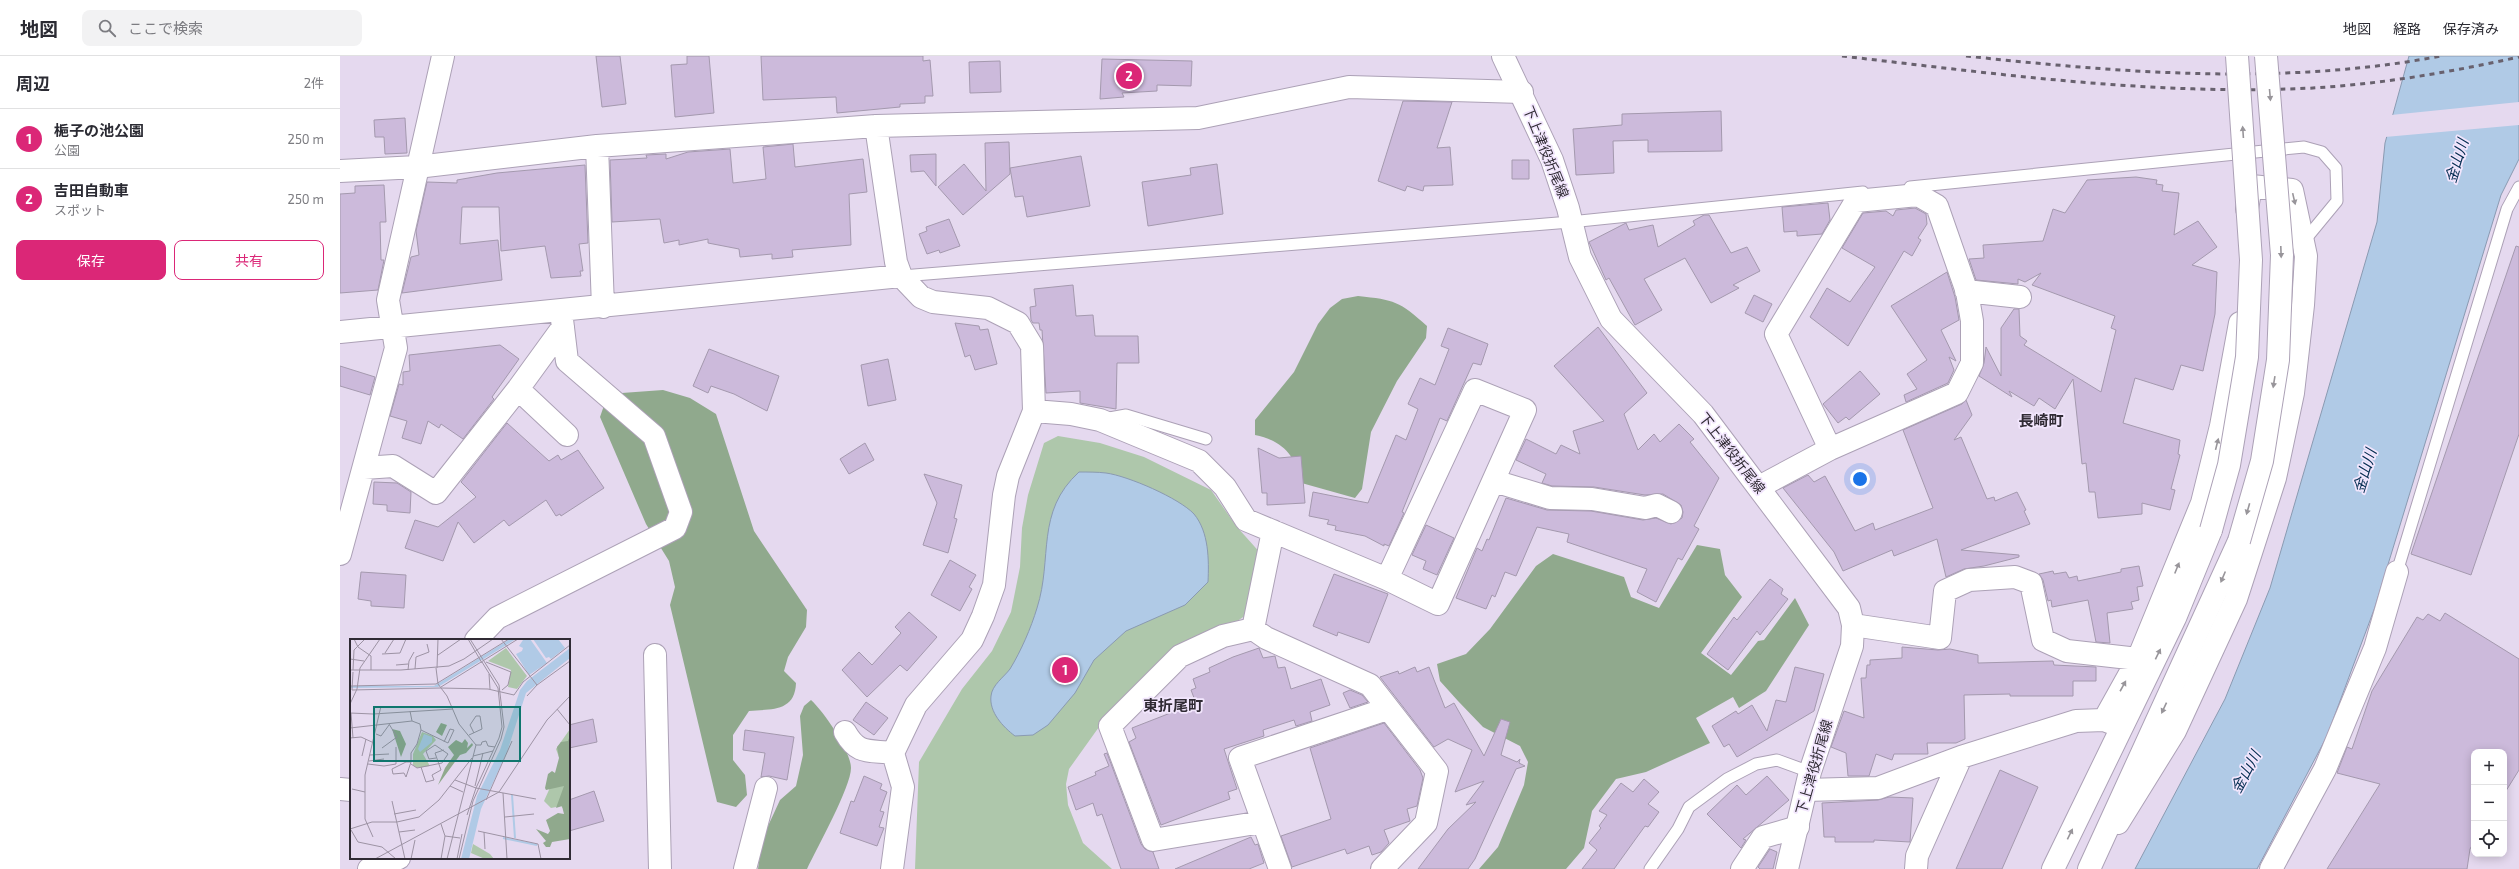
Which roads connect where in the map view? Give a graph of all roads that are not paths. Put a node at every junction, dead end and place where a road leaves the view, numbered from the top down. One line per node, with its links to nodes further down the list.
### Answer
1 (442, 56): 8 (street)
2 (1503, 56): 5 (street, 下上津役折尾線)
3 (2237, 56): 40 (street, one-way to 3, bridge)
4 (2266, 56): 51 (street, one-way to 51, bridge)
5 (1522, 92): 6 (street); 11 (street, 下上津役折尾線)
6 (876, 126): 7 (street); 13 (street)
7 (597, 146): 8 (street); 16 (street)
8 (417, 167): 9 (street); 18 (street)
9 (340, 171)
10 (2519, 187): 32 (lane)
11 (1570, 222): 12 (lane); 13 (lane); 28 (street, 下上津役折尾線)
12 (2304, 241): 38 (street, one-way to 12); 51 (street)
13 (901, 276): 16 (street); 21 (street)
14 (1966, 291): 15 (street); 25 (street); 25 (street)
15 (2020, 297)
16 (603, 307): 17 (street)
17 (562, 319): 18 (street); 20 (street); 36 (street)
18 (392, 326): 19 (street); 26 (street)
19 (340, 332)
20 (518, 389): 23 (street); 26 (street)
21 (1034, 411): 22 (street); 42 (street)
22 (1100, 420): 24 (lane); 30 (street)
23 (567, 435)
24 (1206, 439)
25 (1830, 449): 28 (street)
26 (364, 468): 31 (street)
27 (1494, 481): 29 (street); 33 (street); 33 (street)
28 (1758, 487): 34 (street, 下上津役折尾線)
29 (1671, 512)
30 (1273, 531): 33 (street); 35 (street)
31 (340, 554)
32 (2397, 572): 63 (street)
33 (1386, 579)
34 (1853, 625): 38 (street); 44 (street, 下上津役折尾線)
35 (1253, 629): 39 (street); 48 (street)
36 (477, 639)
37 (655, 655): 53 (street)
38 (2138, 659): 40 (street, one-way to 38)
39 (1387, 709): 48 (street); 57 (street)
40 (2113, 724): 43 (street); 62 (street, one-way to 40)
41 (845, 732): 42 (street)
42 (893, 753): 55 (street)
43 (1961, 757): 44 (street); 61 (street)
44 (1808, 781): 49 (street, 下上津役折尾線); 58 (lane)
45 (766, 788): 54 (street)
46 (340, 789): 47 (street)
47 (350, 790)
48 (1262, 822): 56 (street)
49 (1798, 827): 59 (street); 60 (street, 下上津役折尾線)
50 (396, 859): 52 (street)
51 (2090, 867)
52 (369, 869)
53 (660, 869)
54 (745, 869)
55 (892, 869)
56 (1280, 869)
57 (1382, 869)
58 (1650, 869)
59 (1742, 869)
60 (1787, 869)
61 (1916, 869)
62 (2053, 869)
63 (2271, 869)

